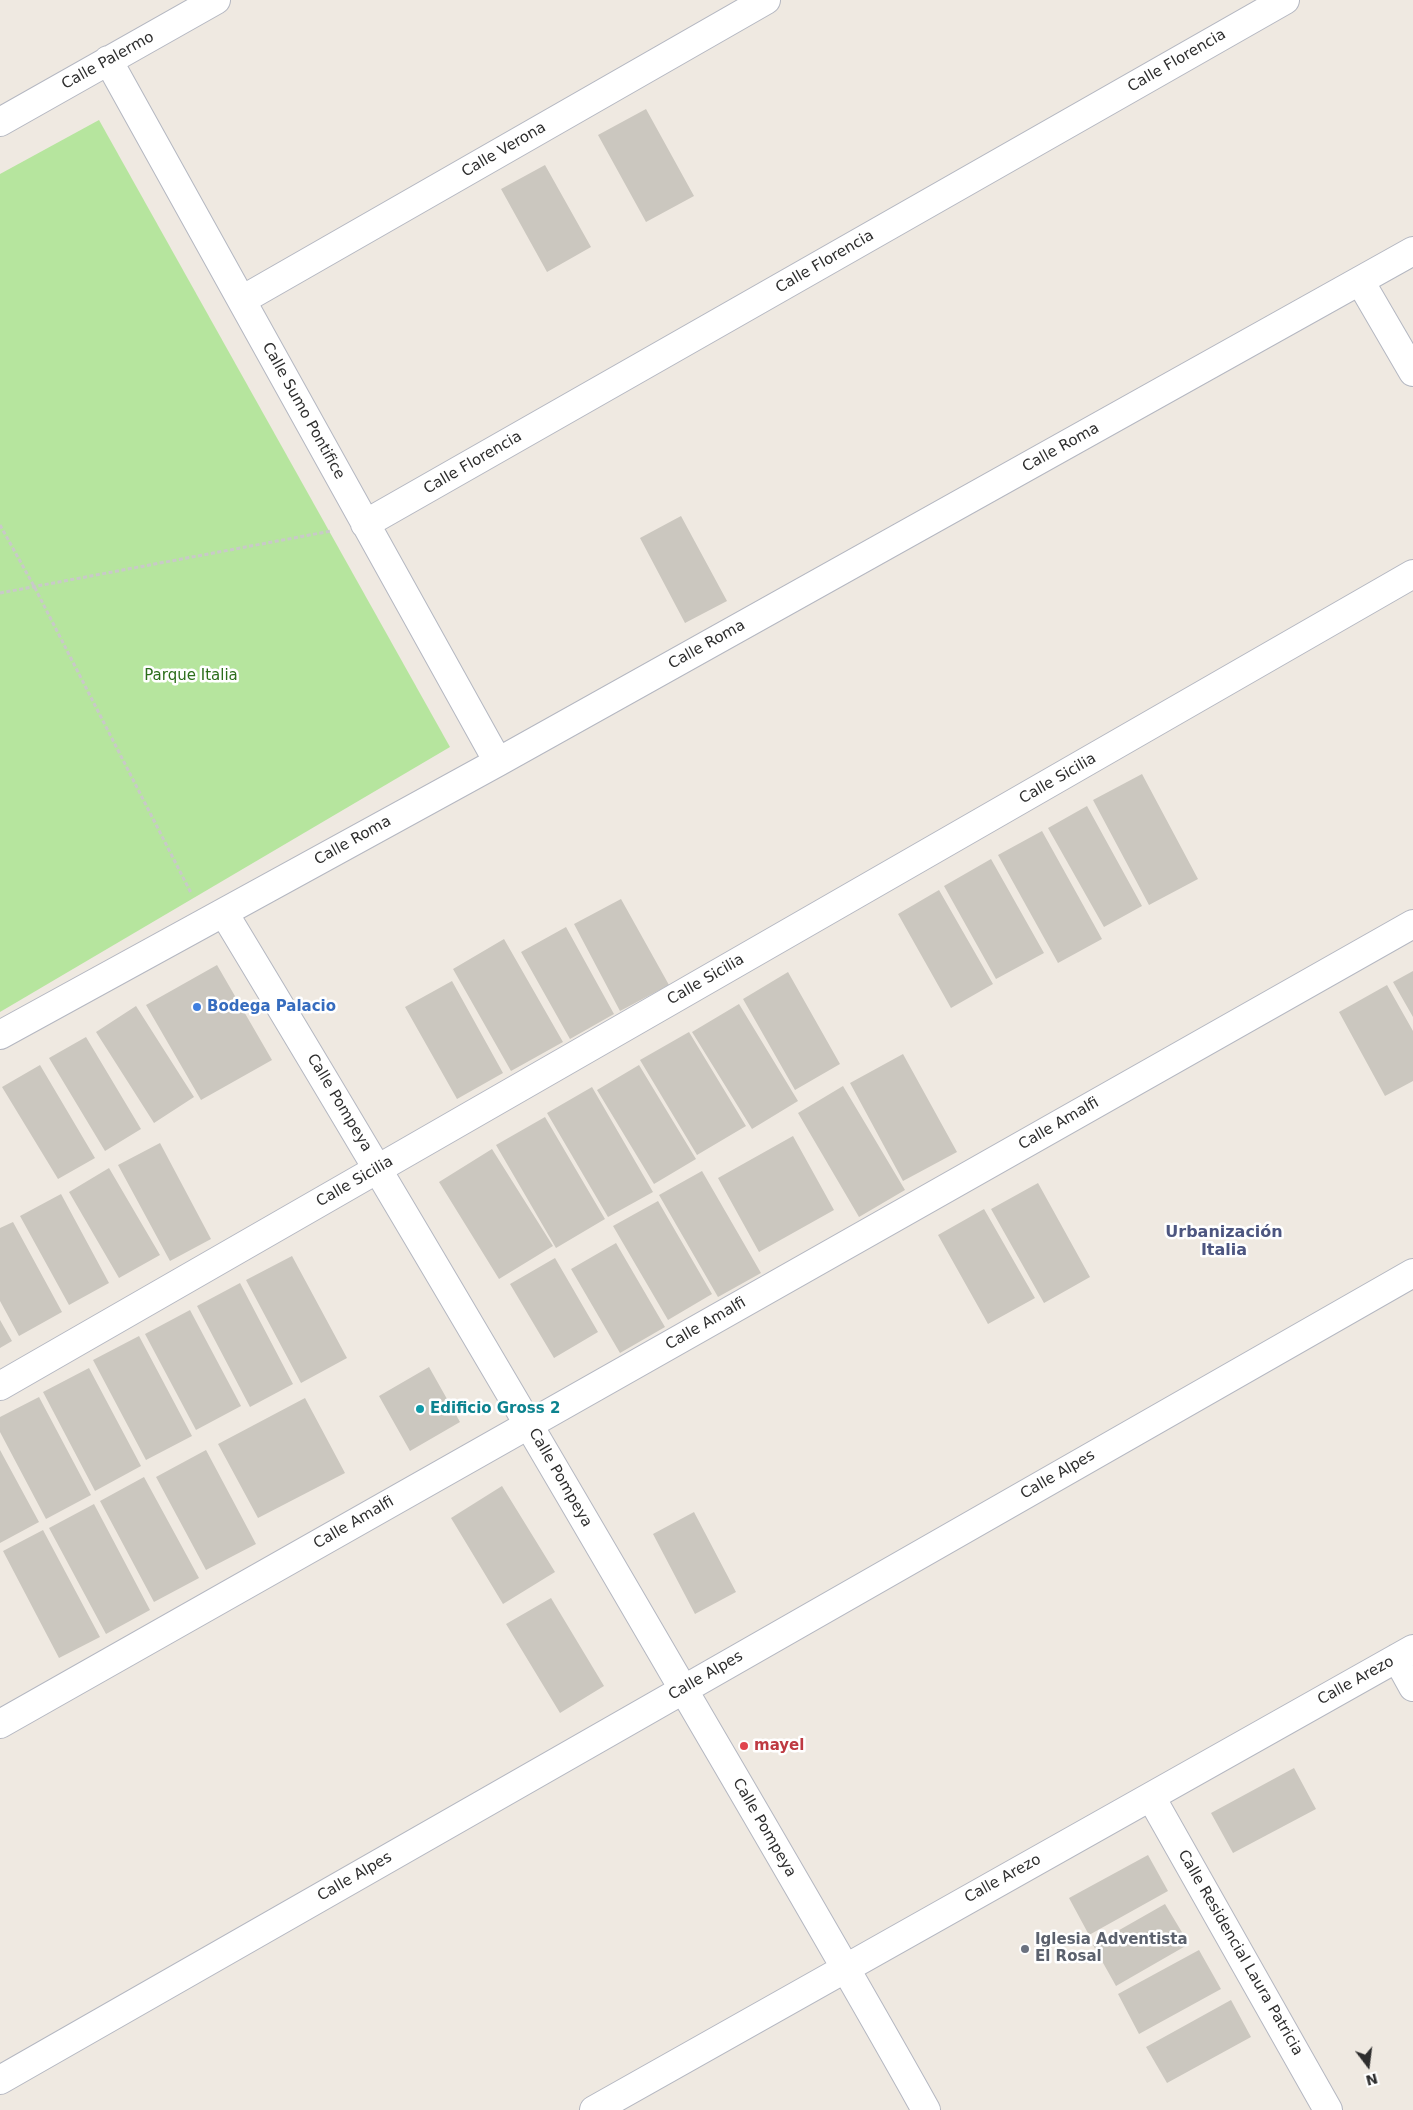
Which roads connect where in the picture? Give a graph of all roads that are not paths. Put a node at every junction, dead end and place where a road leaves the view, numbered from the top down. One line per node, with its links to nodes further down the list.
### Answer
1 (216, 0): 4 (street, Calle Palermo)
2 (766, 0): 8 (street, Calle Verona)
3 (1285, 0): 10 (street, Calle Florencia)
4 (108, 60): 5 (street, Calle Palermo); 8 (street, Calle Sumo Pontifice)
5 (0, 122)
6 (1413, 251): 7 (street, Calle Roma)
7 (1360, 281): 9 (street); 12 (street, Calle Roma)
8 (242, 300): 10 (street, Calle Sumo Pontifice)
9 (1413, 372)
10 (366, 524): 12 (street, Calle Sumo Pontifice)
11 (1413, 574): 16 (street, Calle Sicilia)
12 (498, 762): 13 (street, Calle Roma)
13 (215, 918): 15 (street, Calle Roma); 16 (street, Calle Pompeya)
14 (1413, 924): 19 (street, Calle Amalfi)
15 (0, 1035)
16 (378, 1169): 18 (street, Calle Sicilia); 19 (street, Calle Pompeya)
17 (1413, 1273): 22 (street, Calle Alpes)
18 (0, 1386)
19 (528, 1424): 22 (street, Calle Pompeya); 23 (street, Calle Amalfi)
20 (1405, 1653): 21 (street); 24 (street, Calle Arezo)
21 (1413, 1687)
22 (683, 1689): 25 (street, Calle Pompeya); 26 (street, Calle Alpes)
23 (0, 1724)
24 (1151, 1797): 25 (street, Calle Arezo); 29 (street, Calle Residencial Laura Patricia)
25 (846, 1968): 27 (street, Calle Arezo); 28 (street, Calle Pompeya)
26 (0, 2080)
27 (594, 2110)
28 (926, 2110)
29 (1328, 2110)

